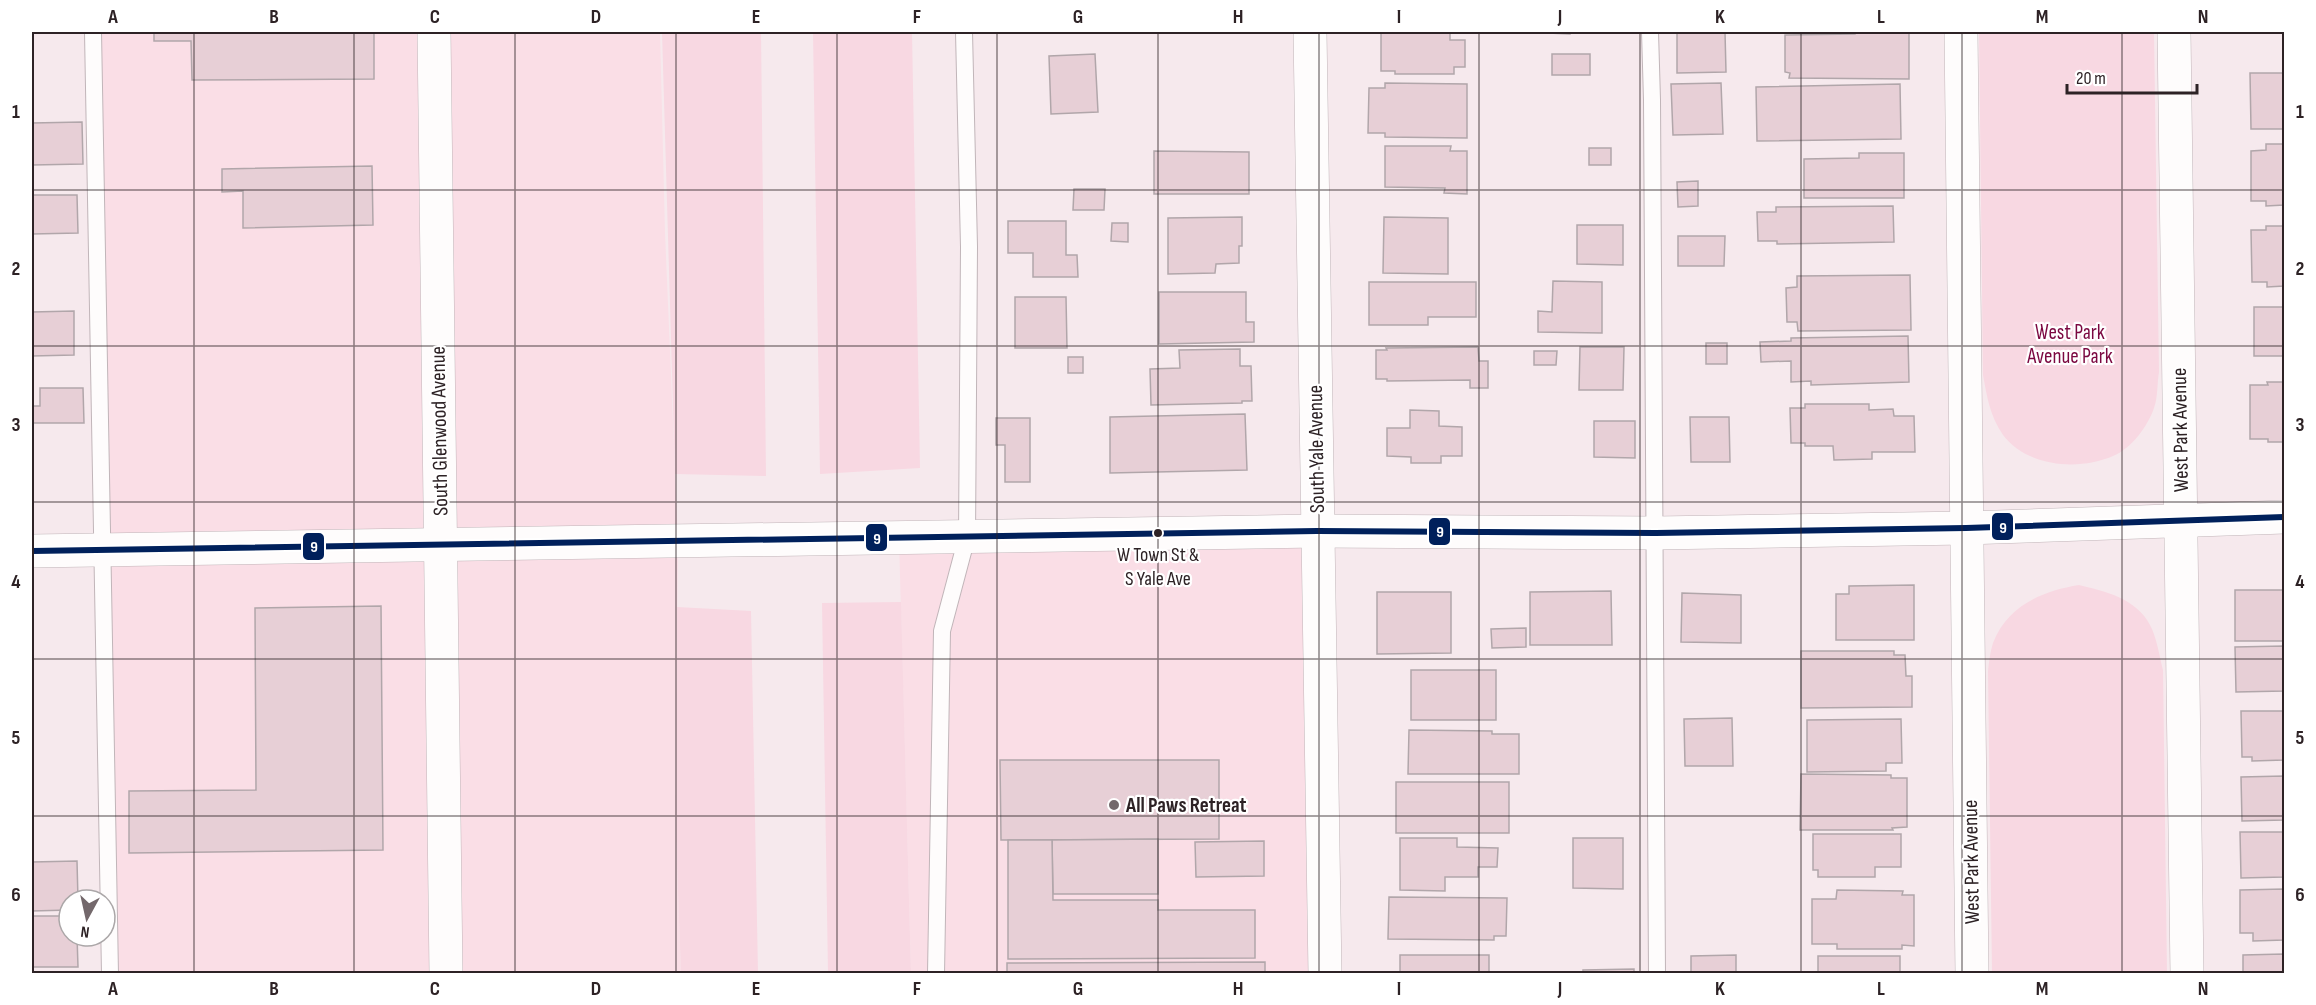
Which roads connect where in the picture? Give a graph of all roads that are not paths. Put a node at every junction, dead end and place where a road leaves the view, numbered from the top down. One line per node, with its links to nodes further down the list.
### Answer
1 (93, 32): 15 (lane)
2 (434, 32): 14 (street, South Glenwood Avenue)
3 (964, 32): 13 (lane)
4 (1310, 32): 11 (street, South Yale Avenue)
5 (1650, 32): 12 (lane)
6 (1960, 32): 10 (street, West Park Avenue)
7 (2174, 32): 9 (street, West Park Avenue)
8 (2284, 517): 9 (street)
9 (2181, 520): 10 (street); 23 (street, West Park Avenue)
10 (1966, 528): 12 (street); 22 (street, West Park Avenue)
11 (1317, 531): 12 (street); 13 (street); 20 (street, South Yale Avenue)
12 (1656, 533): 21 (lane)
13 (967, 537): 14 (street); 19 (lane)
14 (441, 546): 15 (street); 18 (street, South Glenwood Avenue)
15 (104, 550): 16 (street); 17 (lane)
16 (32, 551)
17 (110, 974)
18 (446, 974)
19 (936, 974)
20 (1325, 974)
21 (1657, 974)
22 (1972, 974)
23 (2187, 974)

